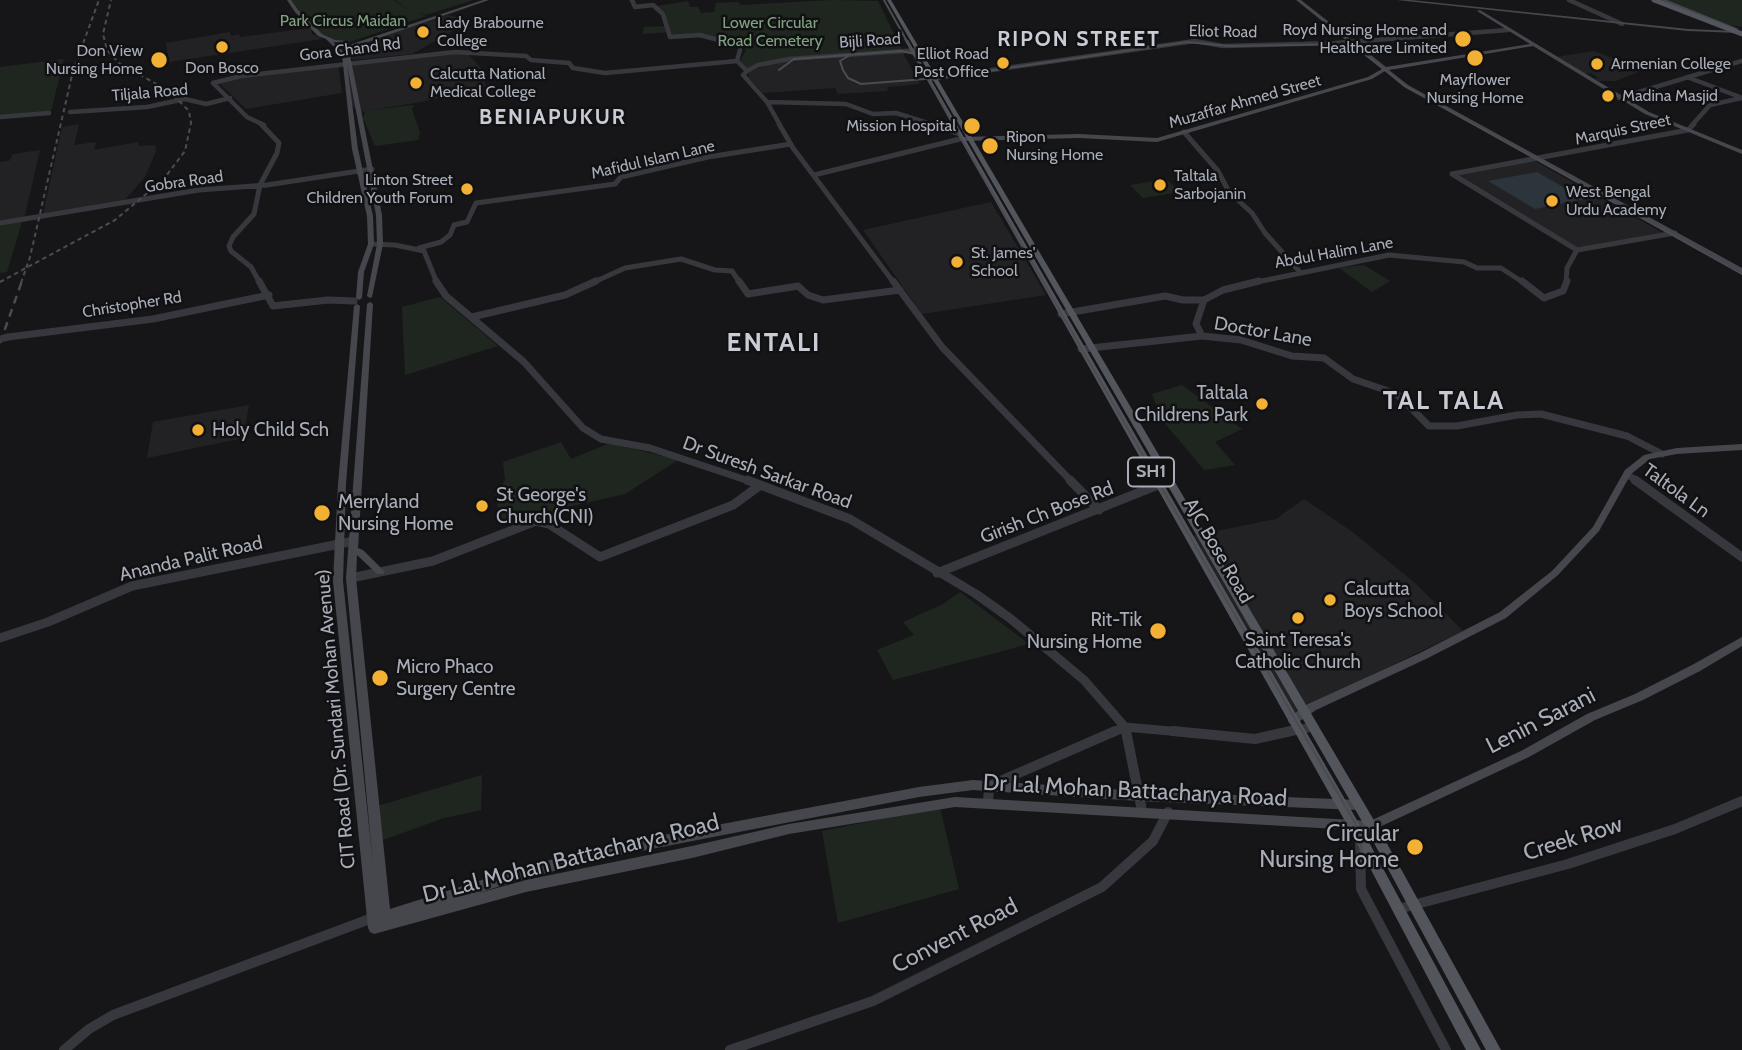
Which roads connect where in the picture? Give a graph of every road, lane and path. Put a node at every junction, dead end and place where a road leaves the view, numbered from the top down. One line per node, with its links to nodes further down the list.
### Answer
1 (289, 0): 16 (main road)
2 (480, 0): 18 (main road)
3 (487, 0): 18 (main road)
4 (632, 0): 23 (street)
5 (883, 0): 22 (main road, AJC Bose Road / SH1)
6 (889, 0): 21 (main road)
7 (1298, 0): 17 (main road)
8 (1399, 0): 11 (main road)
9 (1569, 0): 12 (street)
10 (1656, 0): 14 (main road); 15 (main road, bridge)
11 (1476, 10): 12 (main road); 13 (main road)
12 (1622, 24): 14 (main road)
13 (1508, 30): 17 (street, Eliot Road); 19 (main road)
14 (1730, 32): 15 (main road)
15 (1742, 33)
16 (328, 40): 18 (main road); 20 (main road)
17 (1352, 42): 26 (main road); 29 (street, Eliot Road)
18 (349, 44): 20 (main road); 25 (main road, CIT Road (Dr. Sundari Mohan Avenue))
19 (1531, 45): 26 (main road, Muzaffar Ahmed Street); 31 (main road)
20 (336, 47): 25 (main road, CIT Road (Dr. Sundari Mohan Avenue))
21 (920, 50): 22 (street, Bijli Road); 29 (main road)
22 (912, 51): 27 (street, Bijli Road); 29 (main road, AJC Bose Road / SH1)
23 (737, 61): 25 (street, Gora Chand Rd); 27 (street)
24 (1742, 61): 28 (street)
25 (347, 62): 30 (street, Gora Chand Rd); 44 (main road, CIT Road (Dr. Sundari Mohan Avenue)); 45 (main road, CIT Road (Dr. Sundari Mohan Avenue))
26 (1385, 69): 38 (main road, Muzaffar Ahmed Street); 43 (main road)
27 (747, 71): 33 (street)
28 (1687, 77): 31 (street); 32 (street)
29 (933, 78): 39 (main road, AJC Bose Road / SH1); 40 (main road)
30 (230, 98): 34 (street, Tiljala Road); 47 (street)
31 (1619, 98): 37 (main road)
32 (1742, 98): 37 (street, Marquis Street)
33 (767, 102): 39 (street); 41 (street)
34 (71, 112)
35 (49, 113): 36 (street)
36 (0, 117)
37 (1688, 130): 42 (main road); 43 (street, Marquis Street)
38 (1184, 132): 40 (main road, Muzaffar Ahmed Street); 53 (street)
39 (959, 136): 40 (main road, Muzaffar Ahmed Street); 46 (street); 61 (main road, AJC Bose Road / SH1)
40 (969, 139): 60 (main road)
41 (791, 144): 46 (street); 51 (street, Mafidul Islam Lane)
42 (1742, 152)
43 (1539, 158): 49 (main road); 52 (street, Marquis Street)
44 (372, 169): 45 (street, Gobra Road); 50 (main road, CIT Road (Dr. Sundari Mohan Avenue))
45 (360, 171): 47 (street, Gobra Road); 50 (main road, CIT Road (Dr. Sundari Mohan Avenue))
46 (814, 174): 55 (street)
47 (260, 185): 48 (street, Gobra Road); 56 (street)
48 (0, 223)
49 (1675, 233): 52 (street); 54 (main road)
50 (376, 244): 51 (street); 57 (main road, CIT Road (Dr. Sundari Mohan Avenue)); 59 (main road, CIT Road (Dr. Sundari Mohan Avenue))
51 (416, 248): 62 (street, Dr Suresh Sarkar Road)
52 (1577, 250): 53 (street, Abdul Halim Lane)
53 (1299, 271): 58 (street, Abdul Halim Lane)
54 (1742, 271)
55 (900, 290): 62 (street); 71 (street)
56 (269, 295): 59 (street); 64 (street, Christopher Rd)
57 (370, 300): 59 (main road); 73 (main road, CIT Road (Dr. Sundari Mohan Avenue))
58 (1205, 300): 60 (street); 63 (street)
59 (357, 302): 72 (main road, CIT Road (Dr. Sundari Mohan Avenue))
60 (1072, 312): 61 (street); 65 (main road)
61 (1061, 314): 65 (main road, AJC Bose Road / SH1)
62 (472, 317): 70 (street, Dr Suresh Sarkar Road)
63 (1202, 337): 65 (street, Doctor Lane); 67 (street, Doctor Lane)
64 (4, 338)
65 (1086, 349): 69 (main road, AJC Bose Road / SH1)
66 (1742, 447): 67 (main road)
67 (1661, 454): 68 (main road)
68 (1627, 474): 74 (street, Taltola Ln); 80 (main road)
69 (1163, 484): 71 (street, Girish Ch Bose Rd); 80 (main road, AJC Bose Road / SH1)
70 (759, 486): 75 (street); 76 (street, Dr Suresh Sarkar Road)
71 (1099, 510): 76 (street, Girish Ch Bose Rd)
72 (341, 544): 73 (street, Ananda Palit Road); 78 (street, Ananda Palit Road); 94 (main road, CIT Road (Dr. Sundari Mohan Avenue))
73 (353, 546): 75 (main road); 77 (main road, CIT Road (Dr. Sundari Mohan Avenue))
74 (1742, 557)
75 (380, 572): 77 (street)
76 (937, 573): 81 (street, Dr Suresh Sarkar Road)
77 (351, 578): 93 (main road, CIT Road (Dr. Sundari Mohan Avenue))
78 (0, 638)
79 (1742, 641): 90 (main road, Lenin Sarani)
80 (1302, 722): 81 (street); 86 (main road); 87 (main road, AJC Bose Road / SH1)
81 (1125, 727): 82 (street); 83 (street, Dr Suresh Sarkar Road)
82 (989, 786): 83 (main road, Dr Lal Mohan Battacharya Road); 85 (street); 93 (main road, Dr Lal Mohan Battacharya Road)
83 (1139, 796): 87 (main road, Dr Lal Mohan Battacharya Road); 88 (street, Dr Suresh Sarkar Road)
84 (1742, 802): 92 (street, Creek Row)
85 (988, 803): 88 (main road, Dr Lal Mohan Battacharya Road); 94 (main road, Dr Lal Mohan Battacharya Road)
86 (1358, 805): 87 (main road, Dr Lal Mohan Battacharya Road); 90 (main road)
87 (1342, 806): 91 (main road, AJC Bose Road / SH1)
88 (1142, 811): 89 (main road, Dr Lal Mohan Battacharya Road)
89 (1168, 812): 91 (main road, Dr Lal Mohan Battacharya Road); 96 (street, Convent Road)
90 (1371, 826): 91 (main road, Lenin Sarani); 92 (main road)
91 (1357, 832): 92 (main road, AJC Bose Road / SH1); 97 (street)
92 (1406, 908): 98 (main road, AJC Bose Road / SH1); 99 (main road)
93 (384, 914): 94 (street, Dr Lal Mohan Battacharya Road)
94 (371, 919): 95 (street)
95 (64, 1050)
96 (730, 1050)
97 (1446, 1050)
98 (1474, 1050)
99 (1494, 1050)

